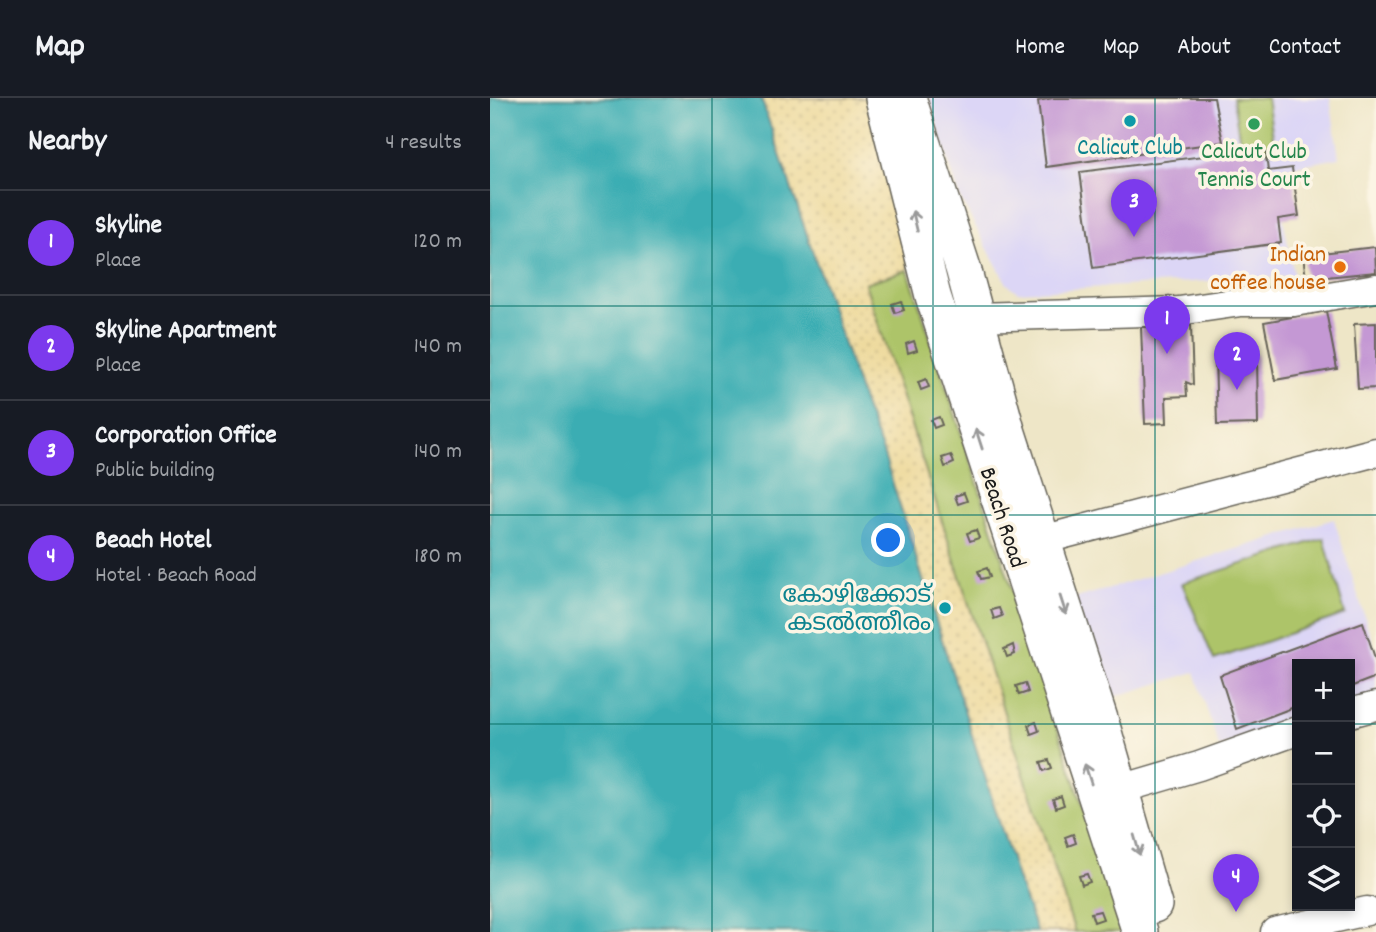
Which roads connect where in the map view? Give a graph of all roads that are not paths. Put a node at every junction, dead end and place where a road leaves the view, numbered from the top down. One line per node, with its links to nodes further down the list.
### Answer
1 (883, 98): 5 (main road, Beach Road, one-way to 1)
2 (908, 98): 4 (main road, Beach Road)
3 (1376, 288): 4 (street)
4 (976, 317): 5 (street); 7 (main road, Beach Road)
5 (943, 327): 13 (main road, Beach Road, one-way to 5)
6 (1376, 452): 7 (street)
7 (1042, 540): 11 (main road, Beach Road, one-way to 11)
8 (1376, 706): 9 (street)
9 (1355, 712)
10 (1292, 733): 11 (street)
11 (1121, 789): 14 (main road, Beach Road, one-way to 14)
12 (1367, 911): 15 (street)
13 (1140, 932)
14 (1160, 932)
15 (1275, 932)

